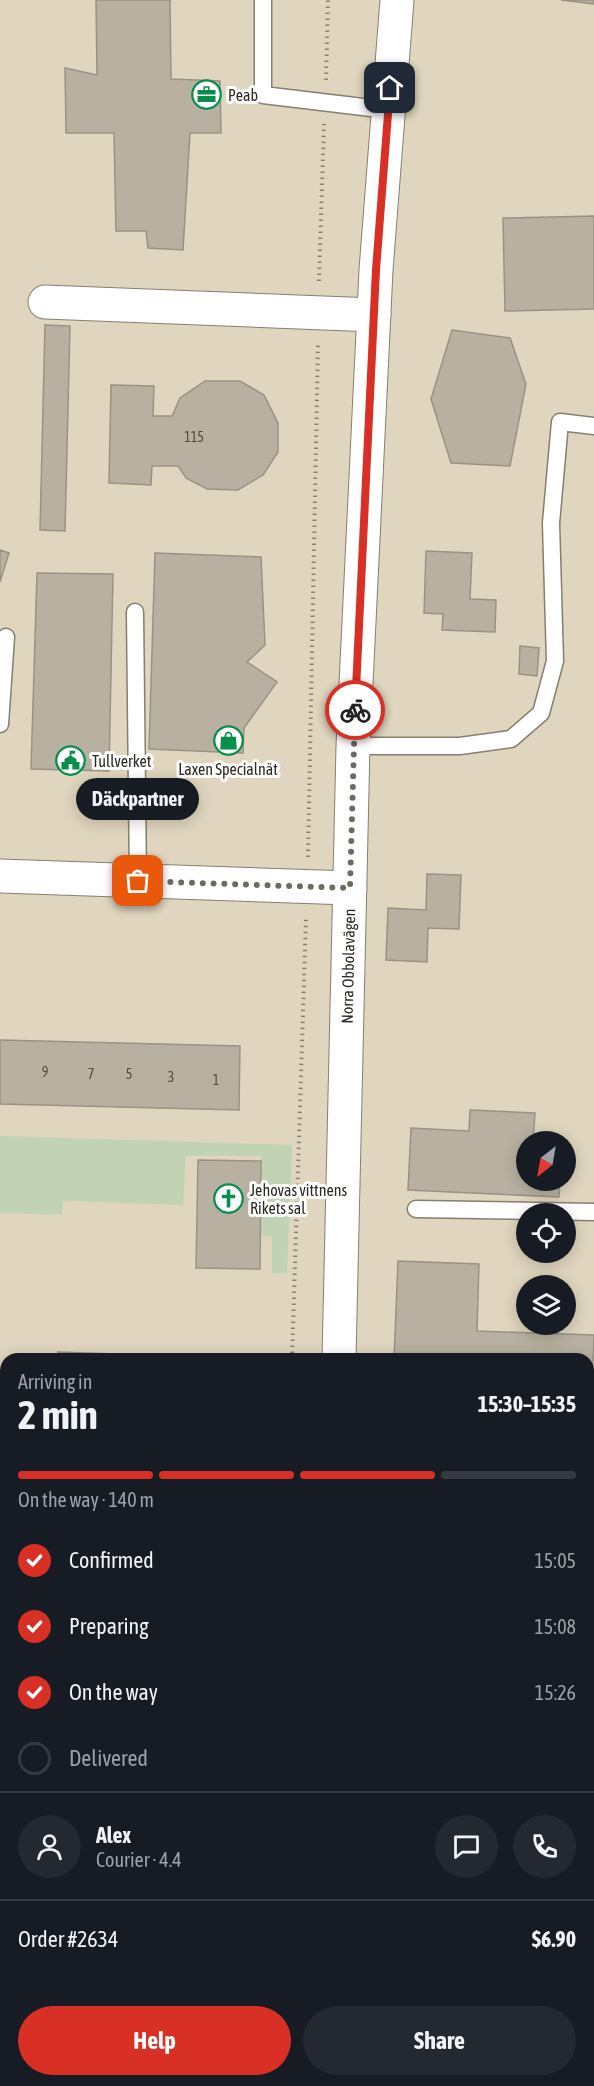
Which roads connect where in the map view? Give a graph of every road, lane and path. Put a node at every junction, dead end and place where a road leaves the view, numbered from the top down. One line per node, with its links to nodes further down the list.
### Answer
1 (263, 0): 5 (lane)
2 (328, 0): 4 (path)
3 (397, 0): 5 (street, Norra Obbolavägen)
4 (326, 82)
5 (388, 110): 9 (street, Norra Obbolavägen)
6 (325, 117): 8 (path)
7 (45, 302): 8 (street)
8 (318, 312): 9 (street); 17 (path)
9 (374, 315): 14 (street, Norra Obbolavägen)
10 (594, 426): 14 (lane)
11 (135, 612): 16 (lane)
12 (6, 637): 13 (lane)
13 (0, 724)
14 (353, 746): 18 (street, Norra Obbolavägen)
15 (0, 876): 16 (street)
16 (138, 881): 17 (street)
17 (308, 886): 18 (street); 21 (path)
18 (350, 888): 22 (street, Norra Obbolavägen)
19 (416, 1209): 20 (lane)
20 (594, 1212)
21 (292, 1353)
22 (339, 1353)

